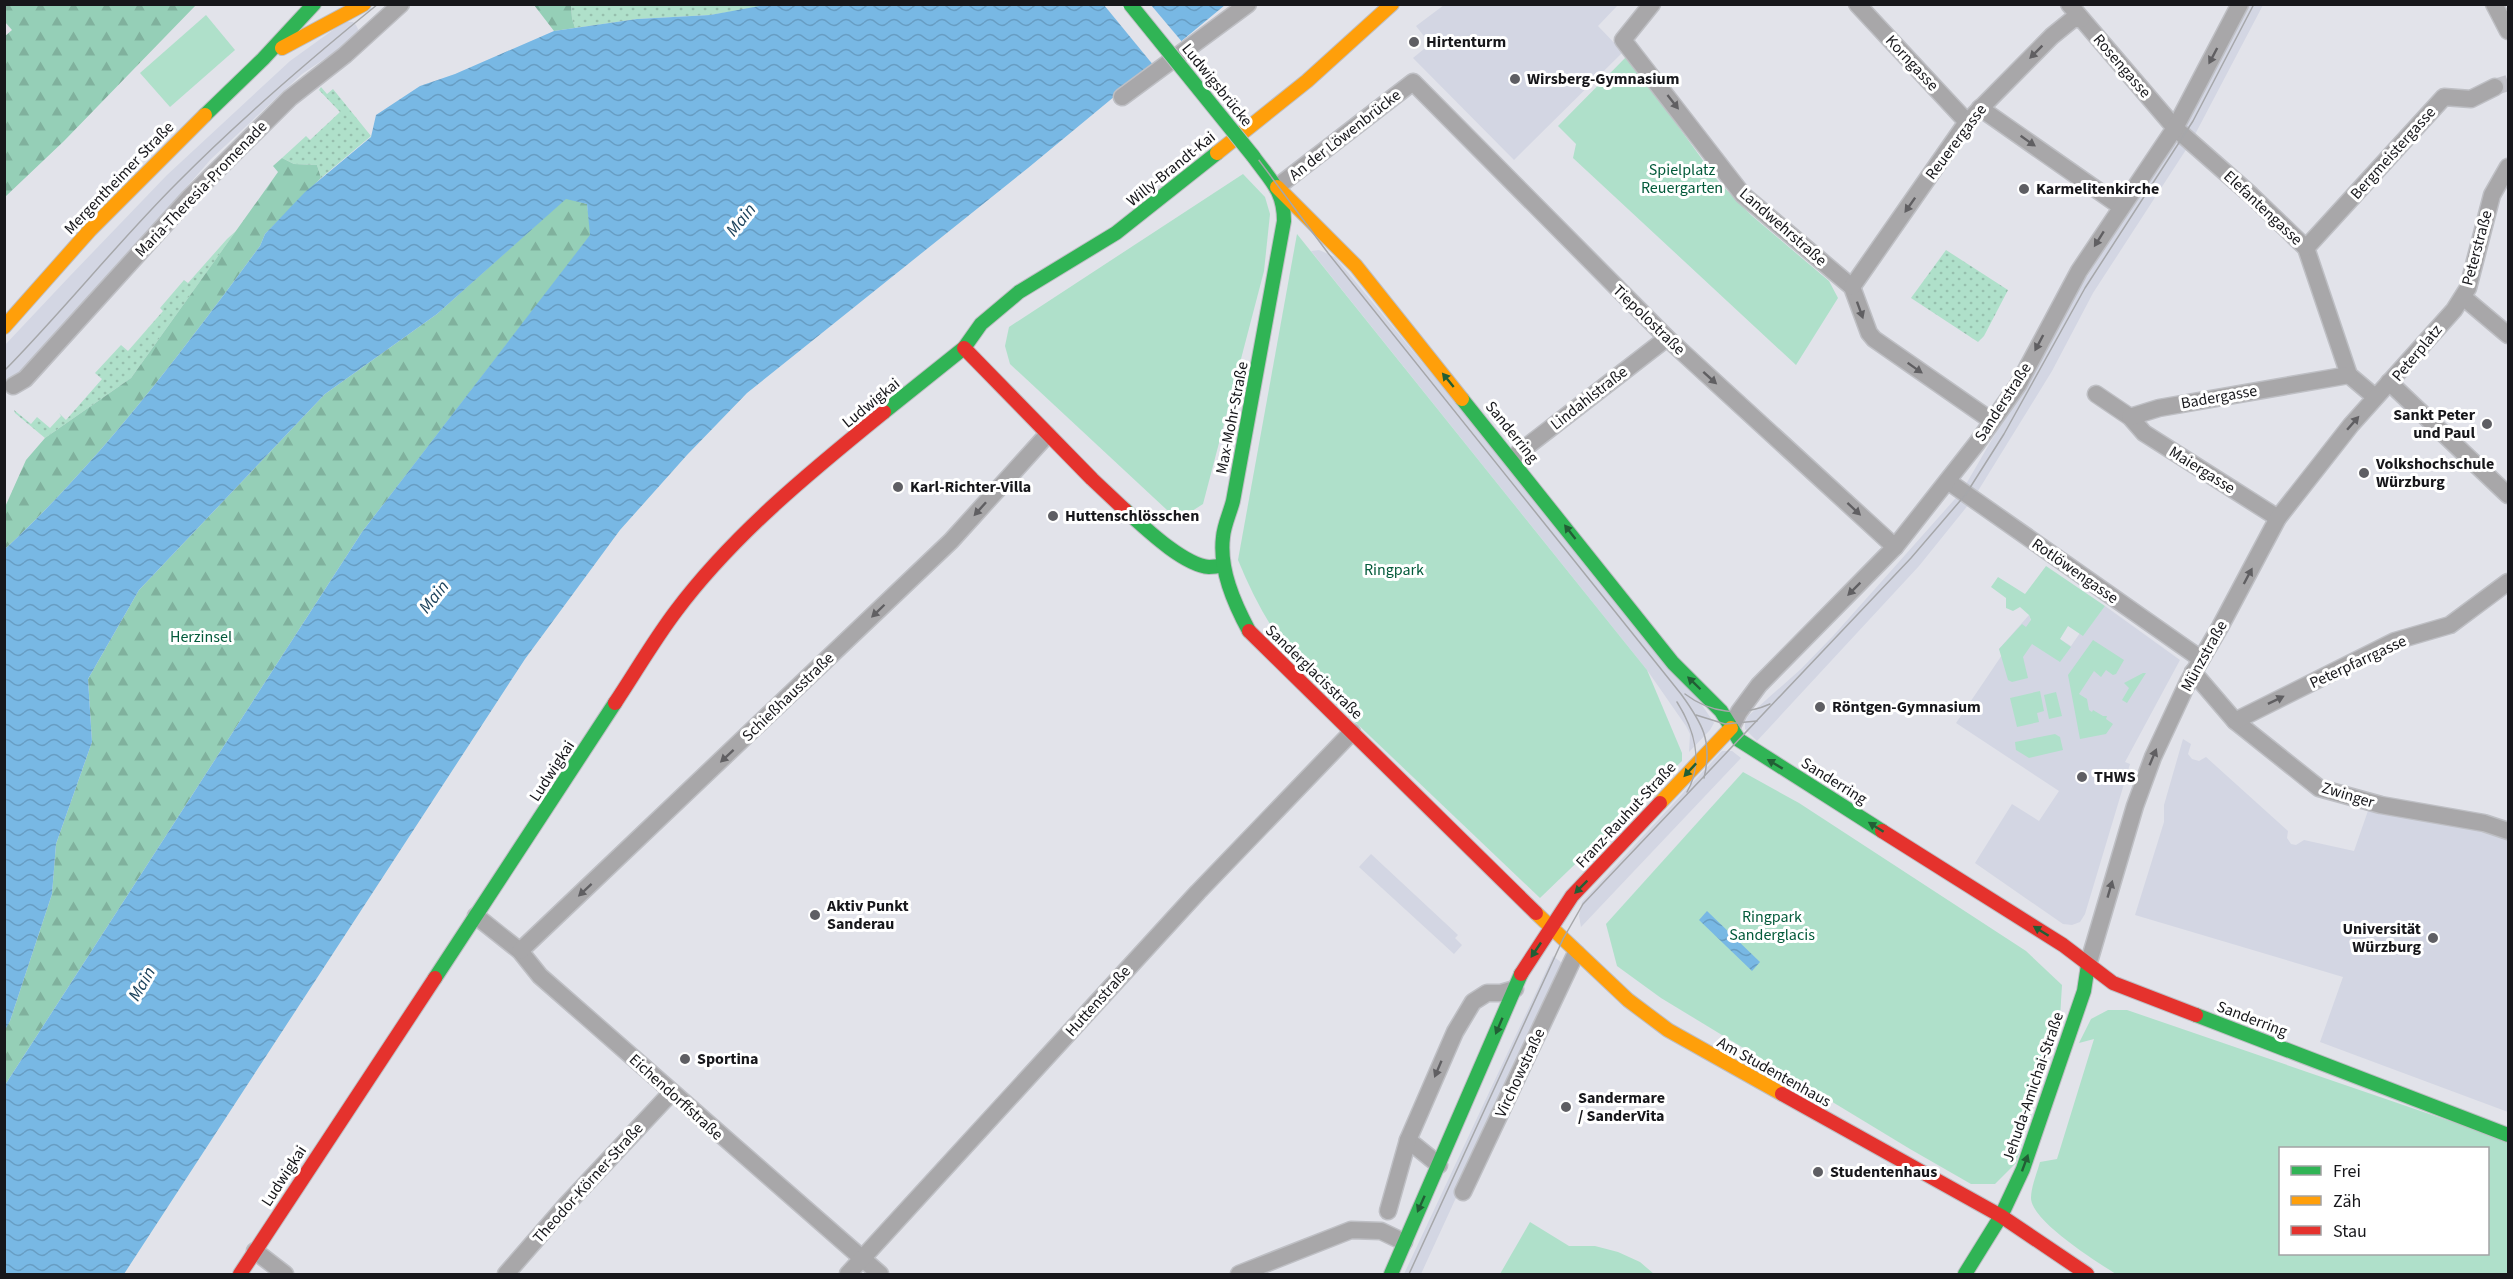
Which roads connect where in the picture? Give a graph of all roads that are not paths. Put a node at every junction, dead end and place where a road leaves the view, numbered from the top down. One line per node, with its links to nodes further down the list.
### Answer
1 (314, 4): 15 (main road, Mergentheimer Straße)
2 (333, 4): 15 (main road)
3 (364, 4): 15 (main road, Mergentheimer Straße)
4 (401, 4): 36 (street, Maria-Theresia-Promenade)
5 (1130, 4): 23 (main road, Ludwigsbrücke, bridge)
6 (1248, 4): 18 (street)
7 (1392, 4): 33 (main road, Willy-Brandt-Kai)
8 (1652, 4): 28 (street, Landwehrstraße, one-way to 28)
9 (1857, 4): 20 (street, Korngasse)
10 (2069, 4): 13 (street, Rosengasse)
11 (2240, 4): 21 (street, Sanderstraße, one-way to 21)
12 (2494, 4): 14 (street)
13 (2081, 19): 19 (street, Reuerergasse, one-way to 19); 21 (street, Rosengasse)
14 (2508, 31)
15 (262, 59): 30 (main road, Mergentheimer Straße)
16 (1413, 82): 23 (street, An der Löwenbrücke); 32 (street, Tiepolostraße)
17 (2495, 87): 27 (street, Bergmeistergasse)
18 (1122, 98)
19 (1980, 108): 20 (street, Reuerergasse); 24 (street, one-way to 24)
20 (1967, 122): 28 (street, Reuerergasse, one-way to 28)
21 (2175, 128): 24 (street, Sanderstraße); 27 (street, Elefantengasse)
22 (2508, 167): 29 (street, Peterstraße)
23 (1277, 188): 25 (main road, Max-Mohr-Straße); 26 (main road, Sanderring)
24 (2120, 206): 40 (street, Sanderstraße, one-way to 40)
25 (1284, 221): 26 (main road); 47 (main road, Max-Mohr-Straße)
26 (1318, 227): 42 (main road, Sanderring, one-way to 26)
27 (2306, 248): 34 (street, Elefantengasse)
28 (1852, 287): 40 (street, Landwehrstraße, one-way to 40)
29 (2463, 297): 31 (street); 35 (street, Peterplatz)
30 (4, 327)
31 (2508, 335)
32 (1667, 338): 42 (street, Lindahlstraße); 46 (street, Tiepolostraße, one-way to 46)
33 (964, 348): 41 (main road); 54 (main road, Ludwigkai)
34 (2349, 375): 38 (street); 39 (street, Badergasse)
35 (2389, 382): 38 (street, Münzstraße); 44 (street, Peterplatz)
36 (14, 386)
37 (2096, 394): 39 (street)
38 (2375, 397): 45 (street, Münzstraße, one-way to 38)
39 (2130, 417): 45 (street, Maiergasse)
40 (1992, 421): 43 (street, Sanderstraße)
41 (1047, 435): 47 (main road); 56 (street, Schießhausstraße, one-way to 56)
42 (1512, 458): 51 (main road, Sanderring, one-way to 42)
43 (1949, 482): 46 (street, Sanderstraße); 49 (street, Rotlöwengasse)
44 (2508, 495)
45 (2278, 519): 49 (street, Münzstraße, one-way to 45)
46 (1895, 548): 51 (street, Sanderstraße, one-way to 51)
47 (1223, 565): 52 (main road, Sanderglacisstraße)
48 (2508, 582): 50 (street, Peterpfarrgasse, one-way to 48)
49 (2197, 666): 50 (street, Zwinger); 58 (street, Münzstraße, one-way to 49)
50 (2235, 721): 53 (street, Zwinger)
51 (1731, 728): 55 (main road, Franz-Rauhut-Straße, one-way to 55); 58 (main road, Sanderring, one-way to 51)
52 (1352, 732): 55 (main road, Sanderglacisstraße); 69 (street, Huttenstraße)
53 (2508, 831)
54 (476, 916): 56 (street, Eichendorffstraße); 68 (main road, Ludwigkai)
55 (1551, 929): 57 (main road, Am Studentenhaus); 59 (main road, one-way to 59)
56 (520, 951): 60 (street, Eichendorffstraße)
57 (1576, 953): 64 (street, Virchowstraße); 66 (main road, Am Studentenhaus)
58 (2088, 965): 61 (main road, Sanderring); 66 (main road, Jehuda-Amichai-Straße, one-way to 58)
59 (1515, 989): 62 (street, one-way to 62); 63 (main road, one-way to 63)
60 (671, 1093): 69 (street, Eichendorffstraße); 72 (street, Theodor-Körner-Straße)
61 (2508, 1135)
62 (1408, 1140): 63 (street); 65 (street)
63 (1439, 1165): 67 (main road, one-way to 67)
64 (1463, 1192)
65 (1388, 1211)
66 (2001, 1216): 77 (main road, Jehuda-Amichai-Straße); 78 (main road, Am Studentenhaus)
67 (1404, 1242): 75 (street); 76 (main road)
68 (255, 1251): 70 (main road, Ludwigkai); 71 (street)
69 (862, 1259): 73 (street, Huttenstraße); 74 (street, Eichendorffstraße)
70 (240, 1275)
71 (285, 1275)
72 (506, 1275)
73 (848, 1275)
74 (880, 1275)
75 (1239, 1275)
76 (1391, 1275)
77 (1965, 1275)
78 (2087, 1275)

